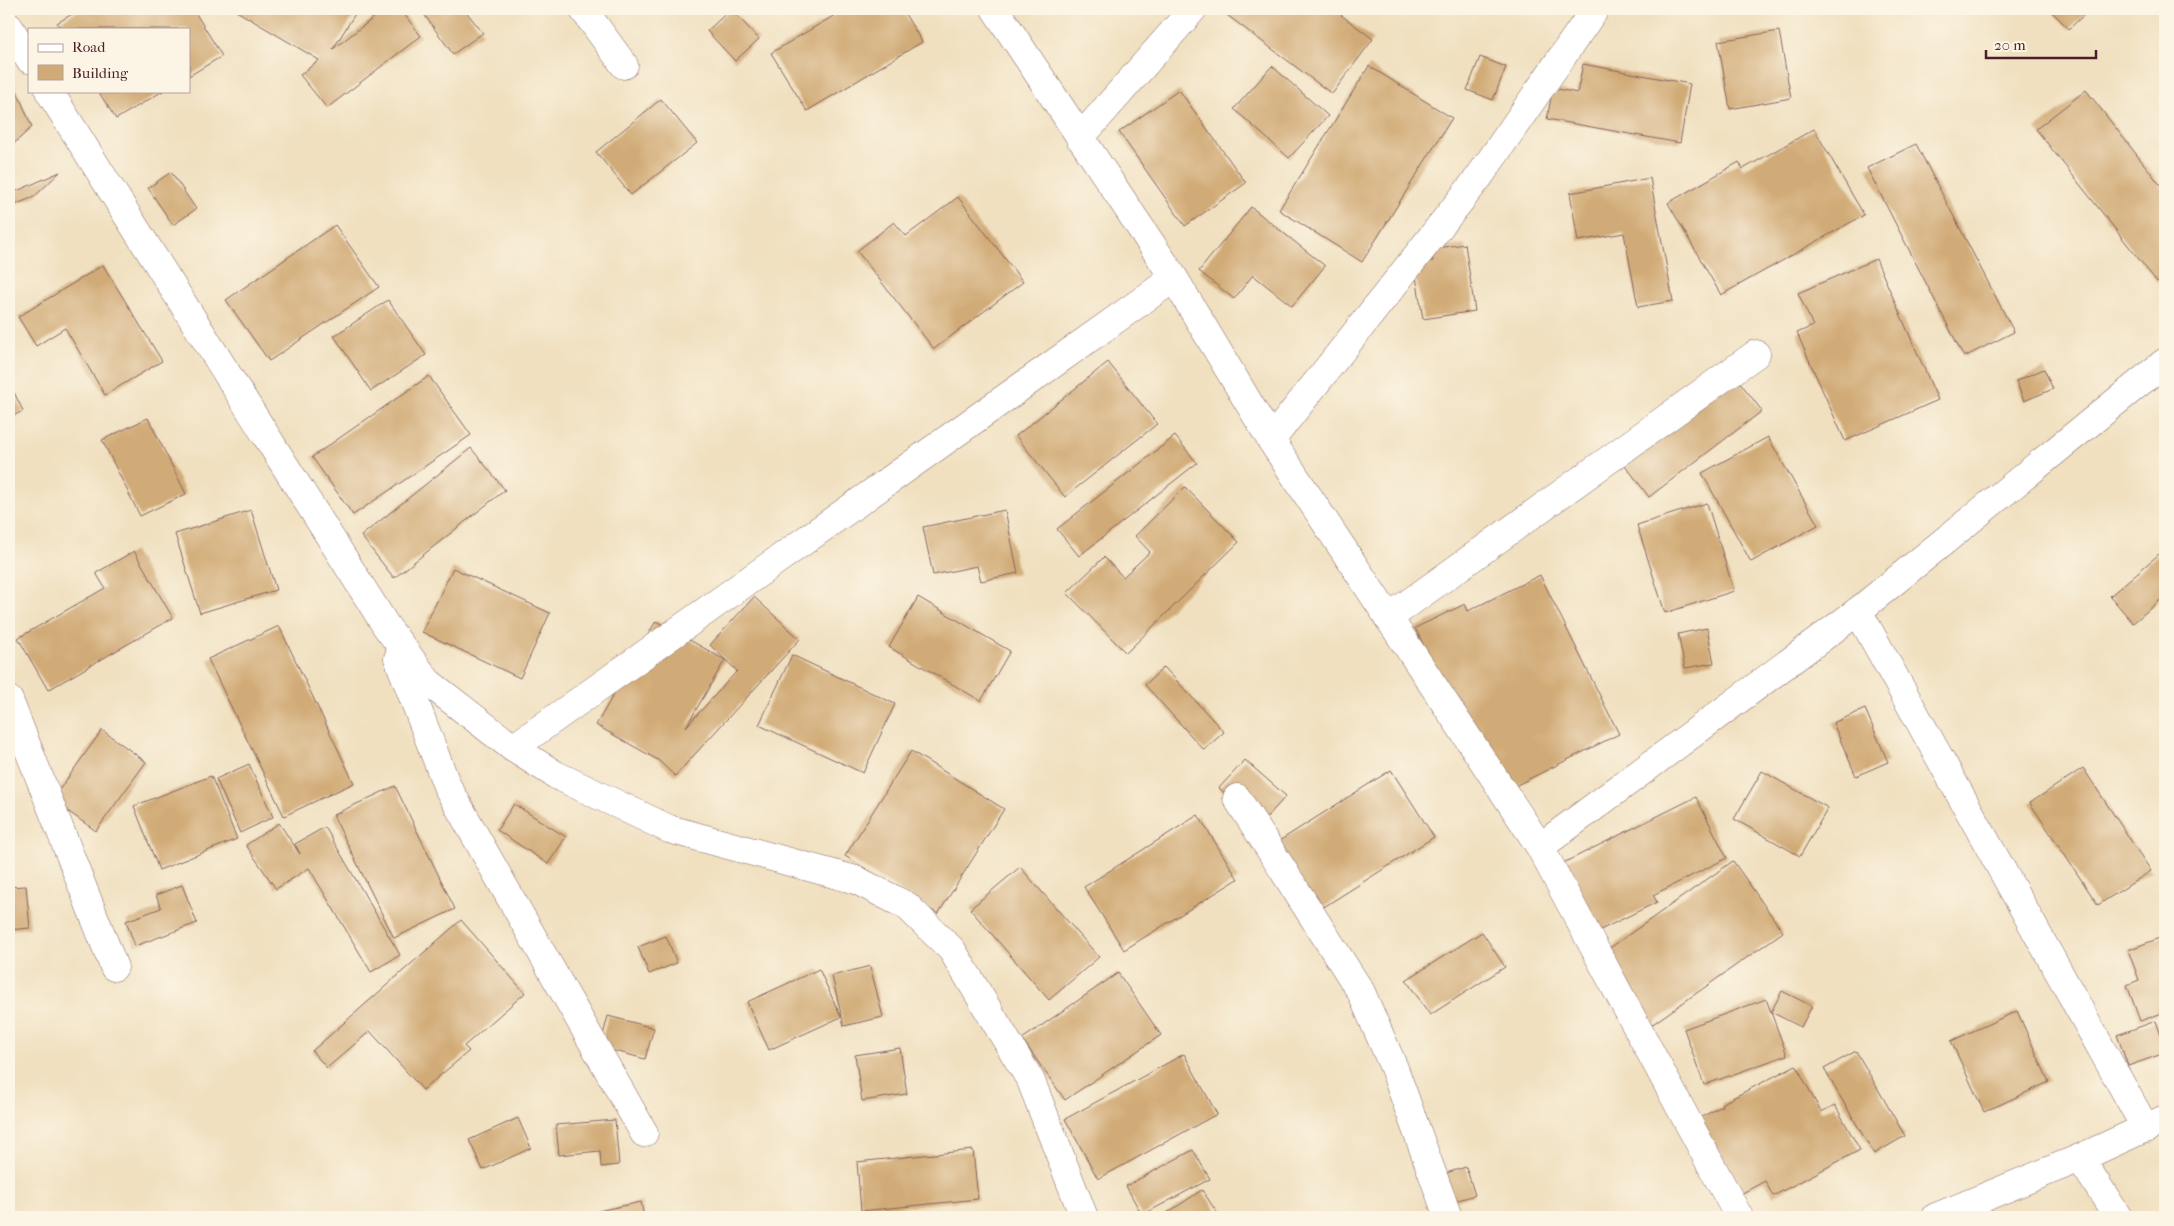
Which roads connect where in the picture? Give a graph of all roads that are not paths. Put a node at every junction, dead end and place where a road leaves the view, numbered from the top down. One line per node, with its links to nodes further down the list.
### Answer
1 (583, 9): 7 (street)
2 (995, 9): 9 (street)
3 (1193, 9): 9 (street)
4 (1595, 9): 13 (street)
5 (9, 27): 6 (street)
6 (28, 57)
7 (624, 65)
8 (50, 92): 16 (street)
9 (1080, 138): 10 (street)
10 (1174, 278): 13 (street); 18 (street)
11 (1756, 354): 15 (street)
12 (2165, 362): 14 (street)
13 (1270, 440): 15 (street)
14 (1858, 611): 20 (street); 22 (street)
15 (1388, 618): 20 (street)
16 (386, 626): 18 (street); 23 (street)
17 (9, 700): 21 (street)
18 (513, 748): 25 (street)
19 (1237, 798): 26 (street)
20 (1540, 846): 27 (street)
21 (114, 967)
22 (2156, 1124): 24 (street)
23 (644, 1133)
24 (2080, 1158): 28 (street); 29 (street)
25 (1084, 1217)
26 (1448, 1217)
27 (1739, 1217)
28 (1936, 1217)
29 (2118, 1217)

